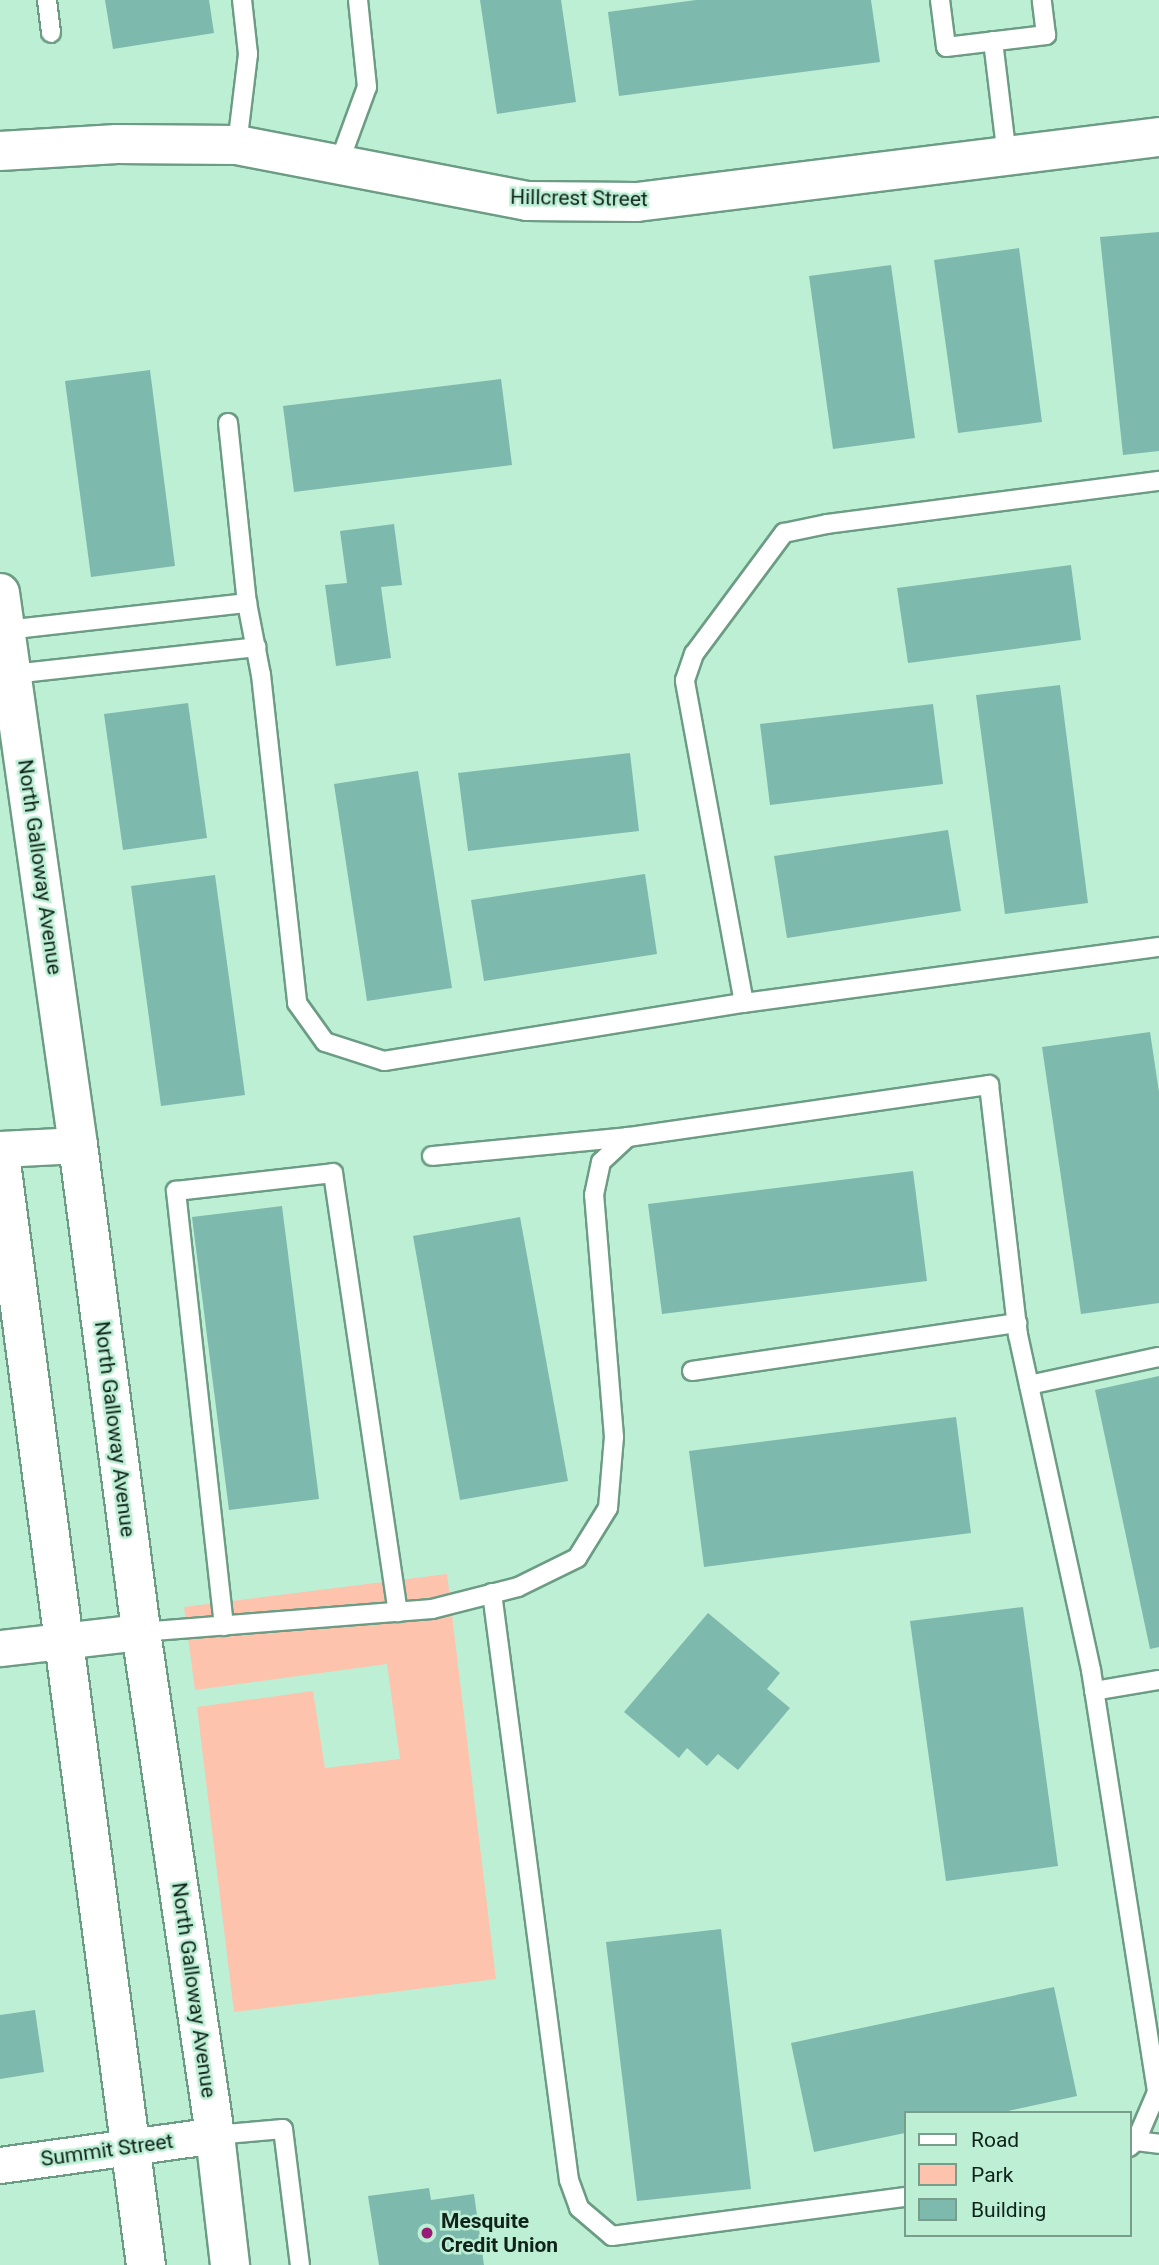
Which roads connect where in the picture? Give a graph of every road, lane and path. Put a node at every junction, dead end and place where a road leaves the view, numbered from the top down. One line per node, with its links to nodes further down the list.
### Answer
1 (47, 0): 6 (lane)
2 (242, 0): 9 (lane)
3 (358, 0): 12 (lane)
4 (940, 0): 7 (lane)
5 (1042, 0): 7 (lane)
6 (51, 33)
7 (993, 41): 11 (lane)
8 (1159, 137): 11 (main road, Hillcrest Street)
9 (237, 145): 10 (main road, Hillcrest Street); 12 (main road, Hillcrest Street)
10 (0, 150)
11 (1007, 156): 12 (main road, Hillcrest Street)
12 (339, 163)
13 (228, 423): 16 (lane)
14 (1159, 481): 21 (lane)
15 (0, 593): 17 (main road, North Galloway Avenue)
16 (247, 603): 17 (lane); 18 (lane)
17 (3, 631): 19 (main road, North Galloway Avenue)
18 (257, 647): 19 (lane); 21 (lane)
19 (6, 673): 23 (main road, North Galloway Avenue)
20 (1159, 947): 21 (lane)
21 (744, 1003)
22 (628, 1137): 26 (lane); 27 (lane); 31 (lane)
23 (78, 1145): 24 (street); 34 (main road, North Galloway Avenue)
24 (0, 1149)
25 (0, 1155): 35 (main road)
26 (432, 1157)
27 (1017, 1323): 29 (lane); 30 (lane)
28 (1159, 1357): 30 (lane)
29 (692, 1371)
30 (1029, 1385): 38 (lane)
31 (492, 1593): 32 (lane); 45 (lane)
32 (398, 1612): 33 (lane); 33 (lane)
33 (224, 1626): 34 (lane)
34 (141, 1632): 35 (street); 40 (main road, North Galloway Avenue)
35 (62, 1639): 36 (street); 43 (main road)
36 (0, 1648)
37 (1159, 1680): 38 (lane)
38 (1094, 1691): 39 (lane)
39 (1152, 2016): 41 (lane)
40 (215, 2135): 43 (street, Summit Street); 47 (main road, North Galloway Avenue); 48 (lane)
41 (1133, 2144): 42 (lane)
42 (1159, 2144)
43 (130, 2146): 44 (street, Summit Street); 46 (main road)
44 (0, 2165)
45 (904, 2196)
46 (146, 2265)
47 (230, 2265)
48 (300, 2265)

